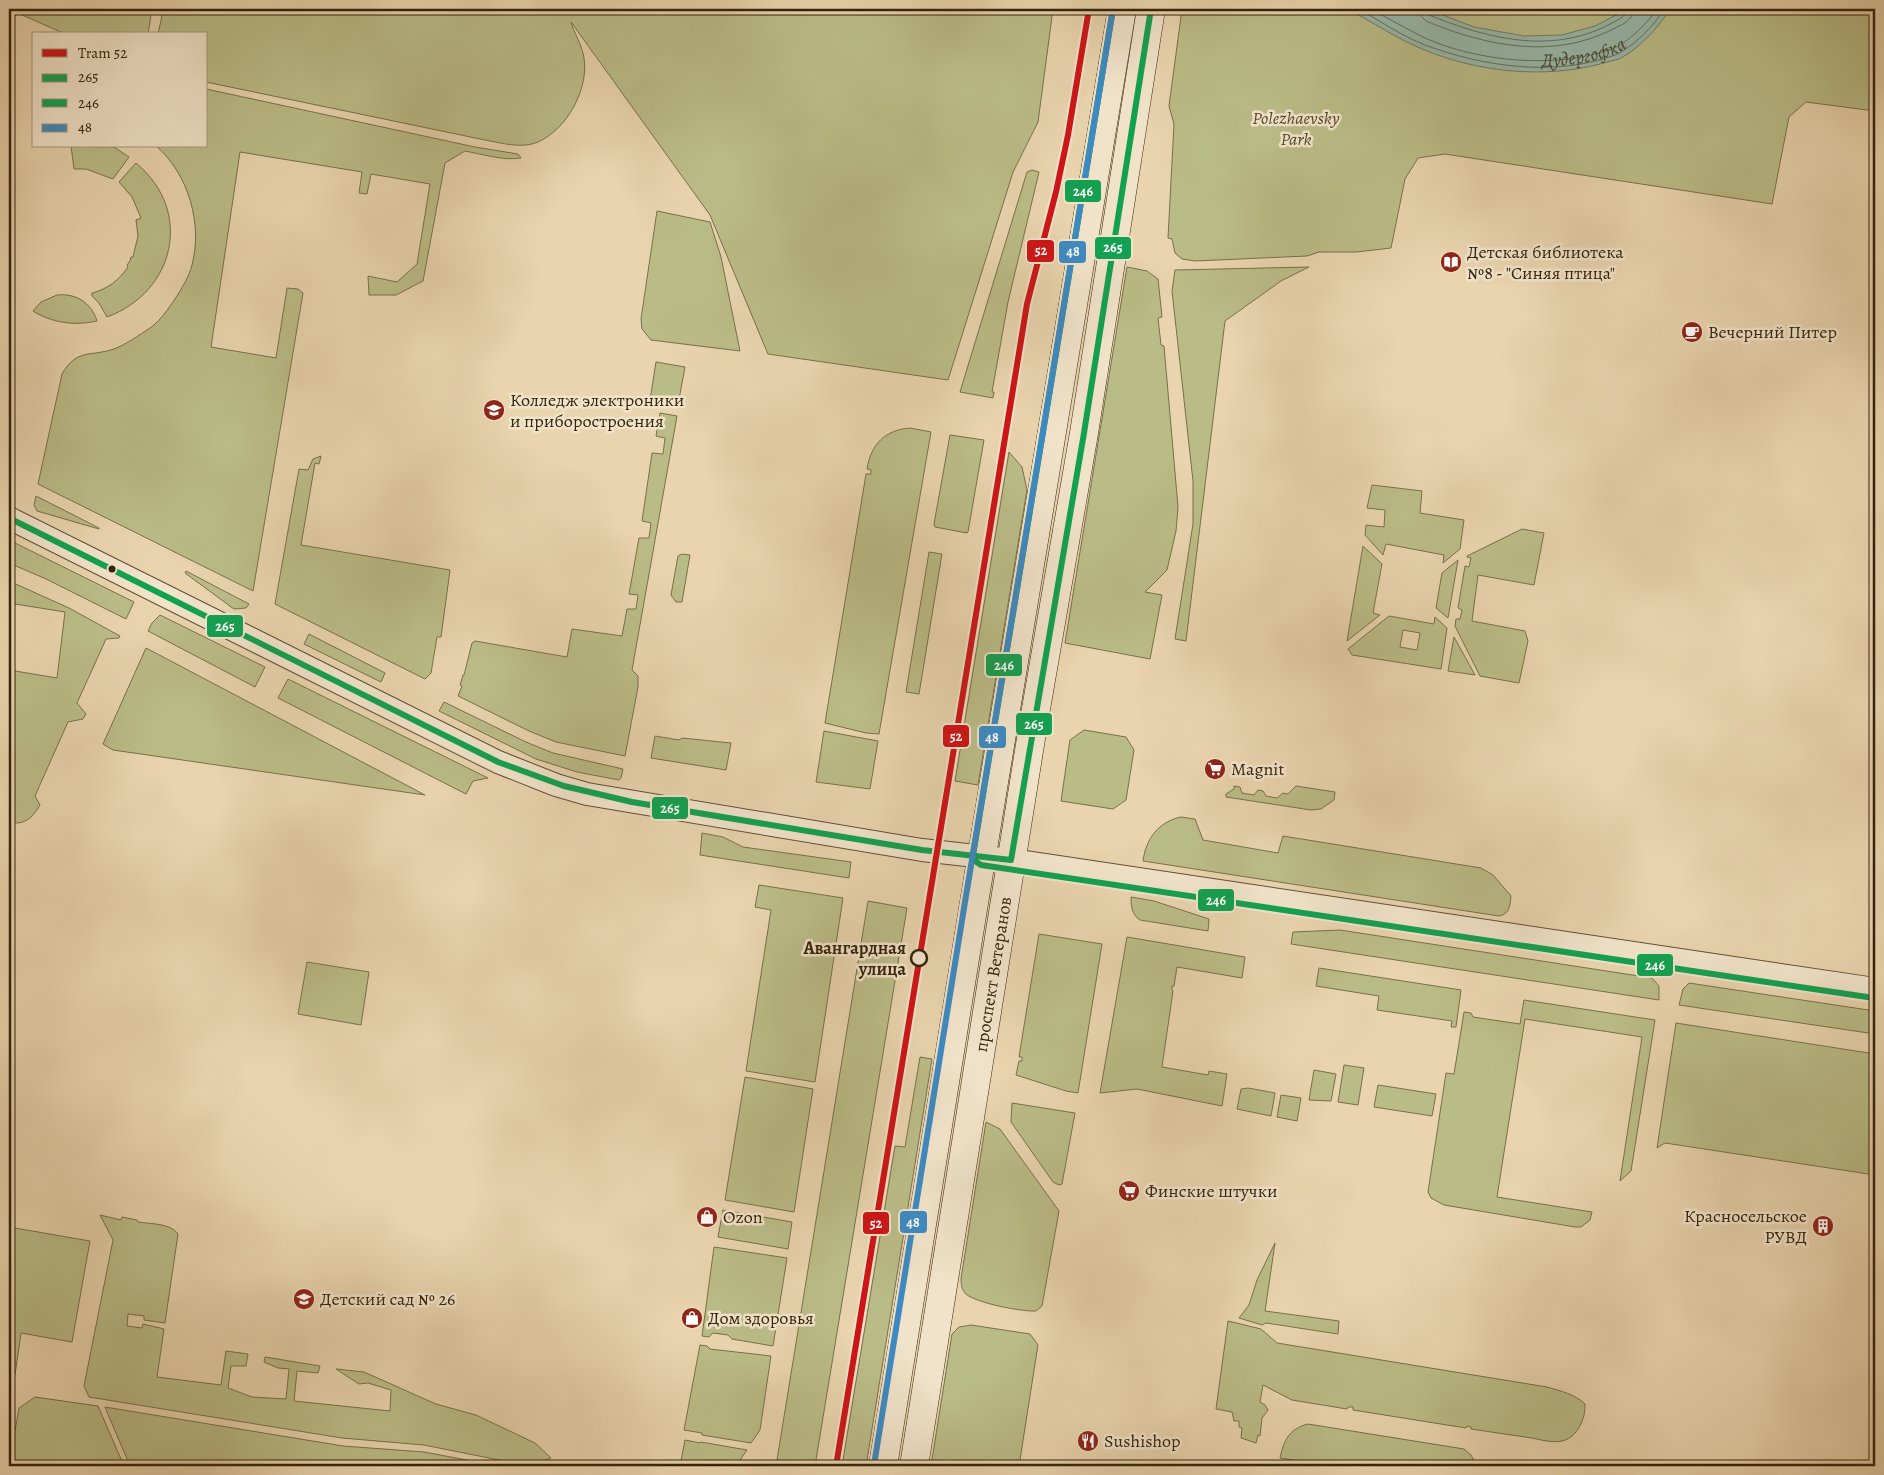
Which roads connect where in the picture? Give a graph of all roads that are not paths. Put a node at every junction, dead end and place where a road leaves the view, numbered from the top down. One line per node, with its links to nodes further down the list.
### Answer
1 (1122, 9): 4 (main road, проспект Ветеранов)
2 (1151, 9): 5 (main road, проспект Ветеранов)
3 (9, 518): 4 (street)
4 (982, 856): 5 (street); 7 (main road, проспект Ветеранов)
5 (1011, 860): 6 (street); 8 (main road, проспект Ветеранов)
6 (1875, 989)
7 (883, 1466)
8 (914, 1466)

